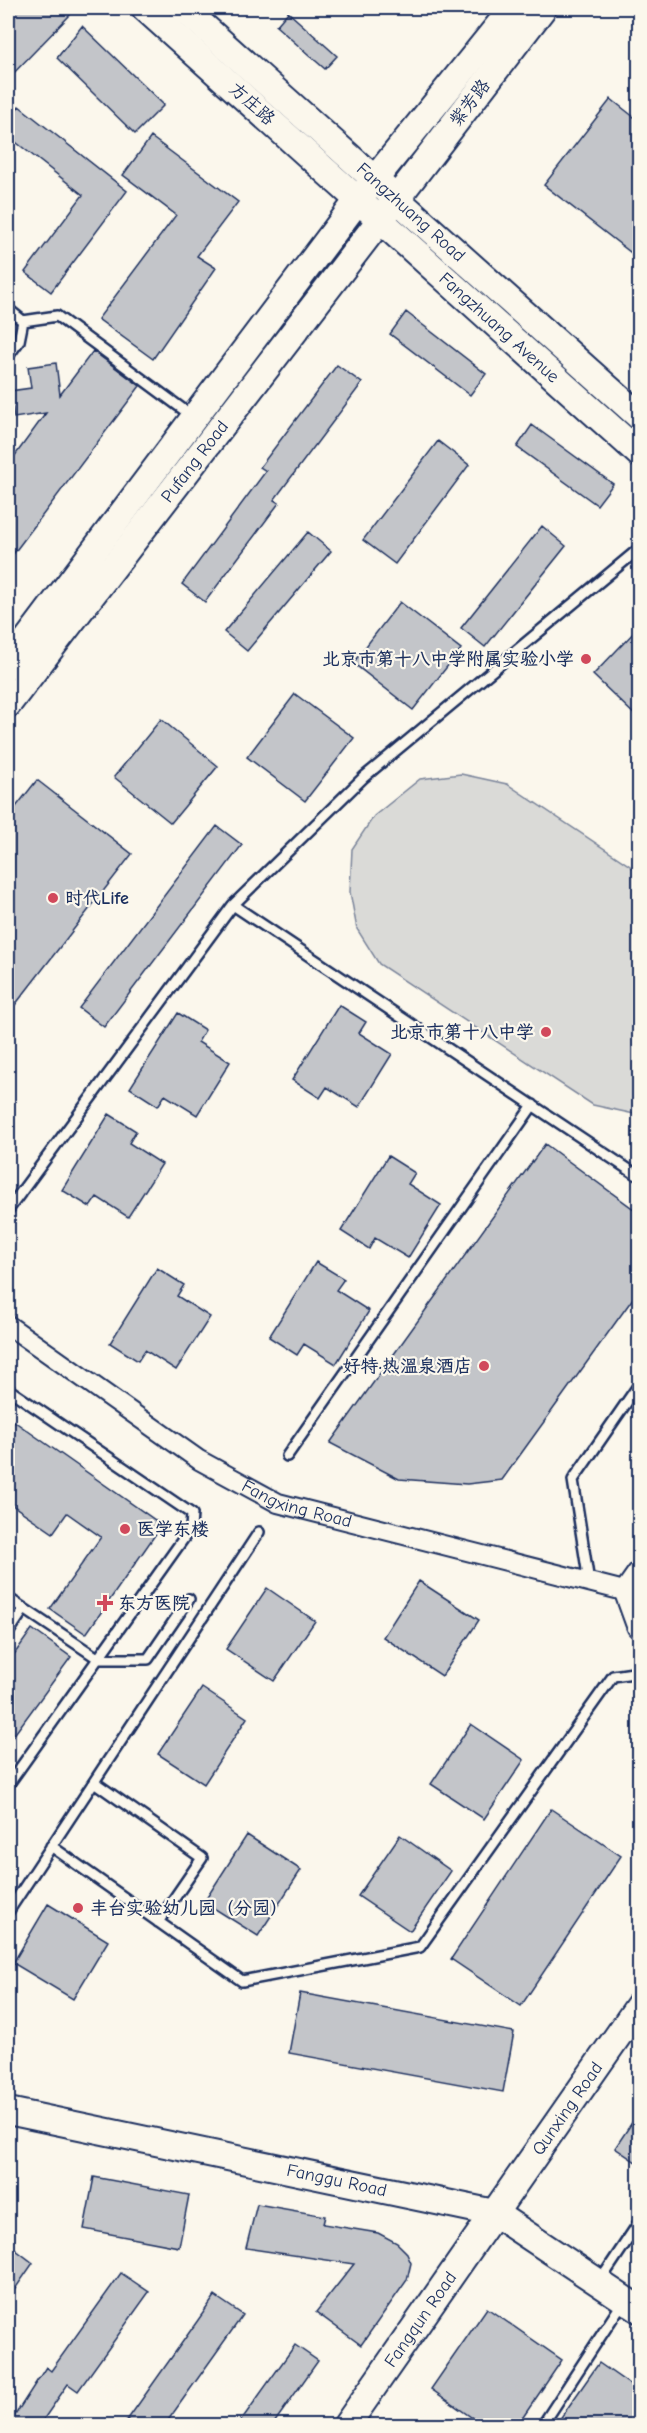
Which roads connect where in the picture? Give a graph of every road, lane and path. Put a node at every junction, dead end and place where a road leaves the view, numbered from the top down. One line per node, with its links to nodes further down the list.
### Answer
1 (145, 8): 7 (street, 方庄路)
2 (183, 8): 5 (street, Fangzhuang Road)
3 (513, 8): 5 (street, 紫芳路)
4 (543, 8): 6 (street, 紫芳路)
5 (375, 179): 6 (street, Fangzhuang Road); 7 (street, 紫芳路)
6 (396, 198): 8 (street, 紫芳路); 13 (street, Fangzhuang Road)
7 (358, 200): 8 (street, Fangzhuang Avenue); 12 (street, Pufang Road)
8 (380, 219): 14 (street, Fangzhuang Avenue); 17 (street, Pufang Road)
9 (8, 309): 10 (lane)
10 (22, 321): 11 (lane); 12 (lane)
11 (8, 356)
12 (194, 417): 16 (street, Pufang Road)
13 (639, 417)
14 (639, 454)
15 (639, 548): 18 (lane)
16 (8, 664)
17 (8, 704)
18 (233, 905): 19 (lane); 21 (lane)
19 (533, 1105): 20 (lane); 25 (lane)
20 (639, 1177)
21 (8, 1210)
22 (8, 1325): 27 (street, Fangxing Road)
23 (639, 1383): 27 (lane)
24 (8, 1389): 34 (lane)
25 (287, 1456)
26 (259, 1532): 36 (lane)
27 (589, 1582): 28 (street, Fangxing Road)
28 (634, 1583): 32 (street)
29 (8, 1598): 31 (lane)
30 (189, 1599): 34 (lane)
31 (24, 1609): 33 (lane); 34 (lane)
32 (639, 1625)
33 (8, 1633)
34 (99, 1659): 37 (lane)
35 (639, 1672): 40 (lane)
36 (94, 1782): 38 (lane); 40 (lane)
37 (8, 1785)
38 (51, 1846): 39 (lane); 40 (lane)
39 (8, 1912)
40 (158, 1922)
41 (639, 2004): 43 (street, Qunxing Road)
42 (8, 2111): 43 (street, Fanggu Road)
43 (494, 2213): 45 (street, Fanggu Road); 47 (street, Fangqun Road)
44 (639, 2221): 45 (lane)
45 (599, 2283): 46 (street, Fanggu Road)
46 (632, 2305): 48 (lane)
47 (346, 2426)
48 (542, 2426)

